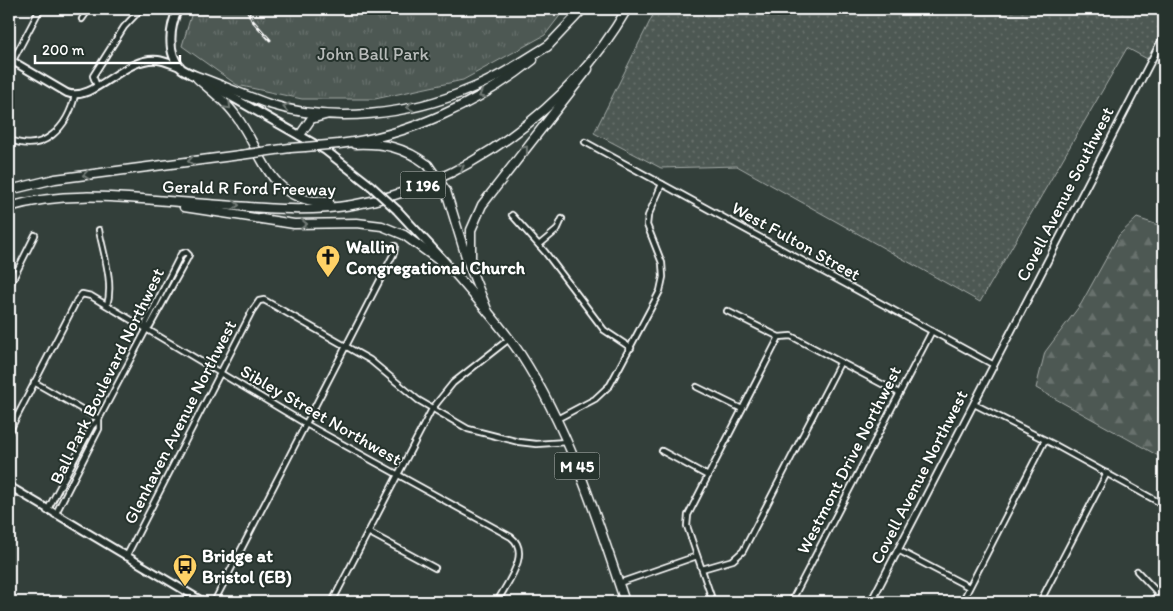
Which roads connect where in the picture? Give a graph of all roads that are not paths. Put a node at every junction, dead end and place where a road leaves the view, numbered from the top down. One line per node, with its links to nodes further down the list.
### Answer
1 (40, 9): 11 (street)
2 (89, 9): 7 (street)
3 (141, 9): 15 (street)
4 (178, 9): 12 (main road)
5 (583, 9): 10 (highway, Gerald R Ford Freeway)
6 (626, 9): 8 (highway, Gerald R Ford Freeway / I 196)
7 (82, 19)
8 (614, 29): 25 (highway, Gerald R Ford Freeway / I 196, one-way to 8); 34 (highway, one-way to 8)
9 (1164, 36): 47 (street, Covell Avenue Southwest)
10 (549, 45): 17 (highway, one-way to 17); 21 (highway, Gerald R Ford Freeway, one-way to 21)
11 (10, 60): 13 (street); 16 (main road)
12 (180, 67): 14 (main road); 15 (main road)
13 (9, 68)
14 (192, 74): 17 (highway, one-way to 14); 18 (main road); 25 (highway, one-way to 25)
15 (97, 86): 16 (main road)
16 (75, 95): 19 (street)
17 (334, 114): 18 (highway)
18 (300, 135): 35 (main road, M 45, bridge)
19 (9, 139)
20 (585, 142): 22 (street, West Fulton Street)
21 (341, 144): 23 (highway, Gerald R Ford Freeway, one-way to 23, bridge); 34 (highway, bridge)
22 (662, 184): 41 (street, West Fulton Street); 45 (street)
23 (9, 190)
24 (152, 201): 25 (highway, Gerald R Ford Freeway / I 196, one-way to 25); 26 (highway, Gerald R Ford Freeway / I 196); 35 (highway, one-way to 35)
25 (369, 201)
26 (9, 207)
27 (512, 215): 31 (street)
28 (562, 219): 31 (street)
29 (99, 230): 37 (street)
30 (35, 235): 36 (street)
31 (539, 245): 45 (street)
32 (395, 246): 44 (street)
33 (186, 252): 40 (street, Ball Park Boulevard Northwest)
34 (471, 268): 39 (highway)
35 (452, 270): 39 (highway, M 45)
36 (9, 287)
37 (107, 305): 40 (street, Sibley Street Northwest); 49 (street, Sibley Street Northwest)
38 (727, 311): 42 (street)
39 (488, 312): 43 (highway, M 45)
40 (146, 330): 48 (street, Sibley Street Northwest); 55 (street, Ball Park Boulevard Northwest)
41 (932, 331): 47 (street, West Fulton Street); 51 (street, Westmont Drive Northwest)
42 (779, 337): 46 (street); 54 (street)
43 (509, 339): 53 (street); 56 (highway, M 45)
44 (346, 346): 48 (street, Glenhaven Avenue Northwest); 53 (street); 57 (street)
45 (631, 348): 56 (street)
46 (840, 363): 51 (street); 74 (street)
47 (994, 365): 52 (street, Covell Avenue Northwest)
48 (220, 373): 57 (street, Sibley Street Northwest); 72 (street, Glenhaven Avenue Northwest)
49 (34, 382): 55 (street); 58 (street)
50 (697, 388): 54 (street)
51 (899, 393): 86 (street, Westmont Drive Northwest)
52 (974, 404): 59 (street); 70 (street, Covell Avenue Northwest)
53 (432, 409): 60 (street); 63 (street)
54 (742, 409): 64 (street)
55 (99, 419): 67 (street); 68 (street, Ball Park Boulevard Northwest)
56 (556, 419): 60 (highway, M 45)
57 (306, 424): 63 (street, Sibley Street Northwest); 81 (street)
58 (9, 432)
59 (1045, 440): 62 (street); 77 (street)
60 (567, 442): 76 (highway, M 45)
61 (662, 451): 64 (street)
62 (1106, 473): 66 (street); 89 (street)
63 (398, 475): 69 (street); 83 (street, Sibley Street Northwest)
64 (708, 476): 71 (street)
65 (9, 486): 67 (main road)
66 (1164, 505)
67 (48, 510): 68 (main road)
68 (55, 515): 72 (main road)
69 (368, 532): 73 (street); 82 (street)
70 (898, 550): 77 (street); 87 (street, Covell Avenue Northwest)
71 (697, 556): 74 (street); 76 (street)
72 (126, 557): 80 (main road)
73 (435, 568)
74 (702, 569): 85 (street)
75 (1137, 571): 79 (street)
76 (619, 582): 84 (highway, M 45)
77 (969, 587): 88 (street)
78 (1164, 591): 79 (street)
79 (1159, 594): 90 (street)
80 (204, 602)
81 (214, 602)
82 (332, 602)
83 (496, 602)
84 (626, 602)
85 (713, 602)
86 (791, 602)
87 (871, 602)
88 (962, 602)
89 (1040, 602)
90 (1150, 602)

